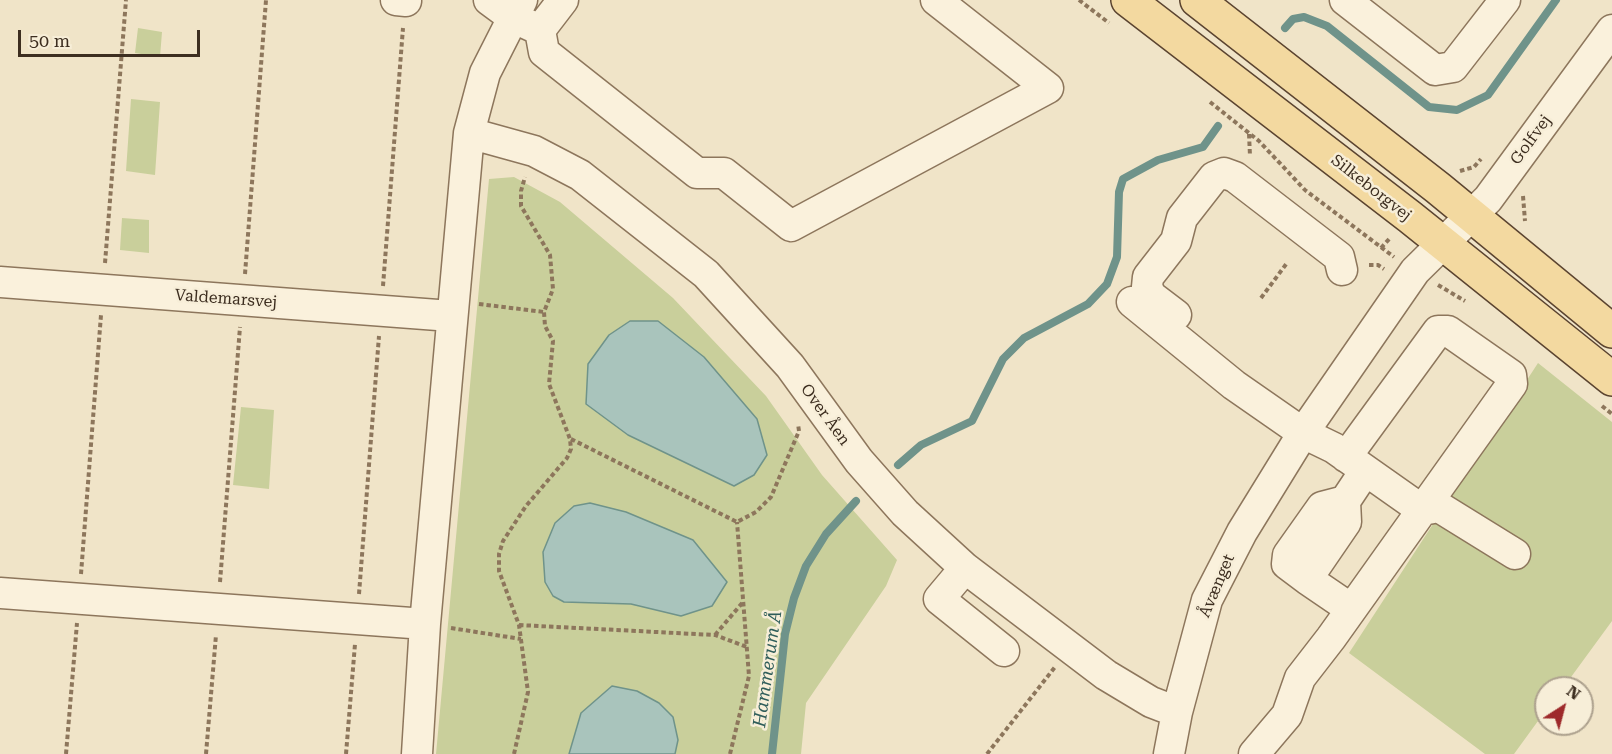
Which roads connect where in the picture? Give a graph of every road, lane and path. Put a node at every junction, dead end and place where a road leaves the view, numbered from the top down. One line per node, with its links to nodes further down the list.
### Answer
1 (126, 0): 29 (path)
2 (266, 0): 32 (path)
3 (401, 0): 35 (path)
4 (563, 0): 12 (street)
5 (936, 0): 12 (street)
6 (1079, 0): 11 (path)
7 (1197, 0): 18 (main road)
8 (1345, 0): 9 (street)
9 (1505, 0)
10 (508, 6): 12 (street); 15 (street)
11 (1122, 14): 21 (main road, Silkeborgvej)
12 (540, 30)
13 (1612, 30): 20 (street, Golfvej)
14 (1206, 99): 24 (path)
15 (469, 133): 16 (street, Over Åen); 34 (street)
16 (534, 151): 36 (path); 48 (street, Over Åen)
17 (1487, 152): 18 (path)
18 (1438, 188): 20 (main road)
19 (1523, 191): 23 (path)
20 (1472, 215): 22 (street, Golfvej); 23 (main road)
21 (1410, 218): 22 (main road, Silkeborgvej); 24 (path)
22 (1442, 244): 27 (street, Åvænget); 30 (main road, Silkeborgvej)
23 (1509, 245): 37 (main road)
24 (1381, 248): 27 (path)
25 (1287, 263): 31 (path)
26 (1342, 270): 38 (street)
27 (1415, 271): 30 (path); 42 (street, Åvænget)
28 (0, 282): 29 (street, Valdemarsvej)
29 (103, 290): 32 (street, Valdemarsvej); 50 (path)
30 (1474, 294): 39 (main road, Silkeborgvej)
31 (1261, 298)
32 (243, 300): 35 (street, Valdemarsvej); 52 (path)
33 (1132, 302): 38 (street)
34 (452, 309): 35 (street, Valdemarsvej); 36 (path); 55 (street)
35 (381, 310): 54 (path)
36 (544, 312): 43 (path)
37 (1612, 331)
38 (1204, 362): 42 (street)
39 (1603, 389): 40 (path)
40 (1612, 414)
41 (797, 420): 46 (path)
42 (1304, 433): 44 (street); 62 (street, Åvænget)
43 (570, 439): 46 (path); 56 (path)
44 (1356, 464): 45 (street); 45 (street); 53 (street)
45 (1422, 510): 47 (street); 53 (street)
46 (737, 522): 51 (path)
47 (1515, 554)
48 (965, 568): 60 (street, Over Åen); 61 (street)
49 (0, 593): 50 (street)
50 (79, 599): 52 (street); 63 (path)
51 (743, 601): 57 (path); 59 (path)
52 (218, 609): 54 (street); 64 (path)
53 (1351, 609): 71 (street)
54 (357, 619): 55 (street); 65 (path)
55 (425, 624): 58 (path); 66 (street)
56 (519, 625): 57 (path); 58 (path)
57 (715, 635): 59 (path)
58 (521, 639): 67 (path)
59 (747, 647): 68 (path)
60 (1070, 648): 62 (street, Over Åen); 69 (path)
61 (1004, 651)
62 (1176, 712): 70 (street, Åvænget)
63 (66, 754)
64 (206, 754)
65 (346, 754)
66 (417, 754)
67 (514, 754)
68 (730, 754)
69 (987, 754)
70 (1169, 754)
71 (1254, 754)

